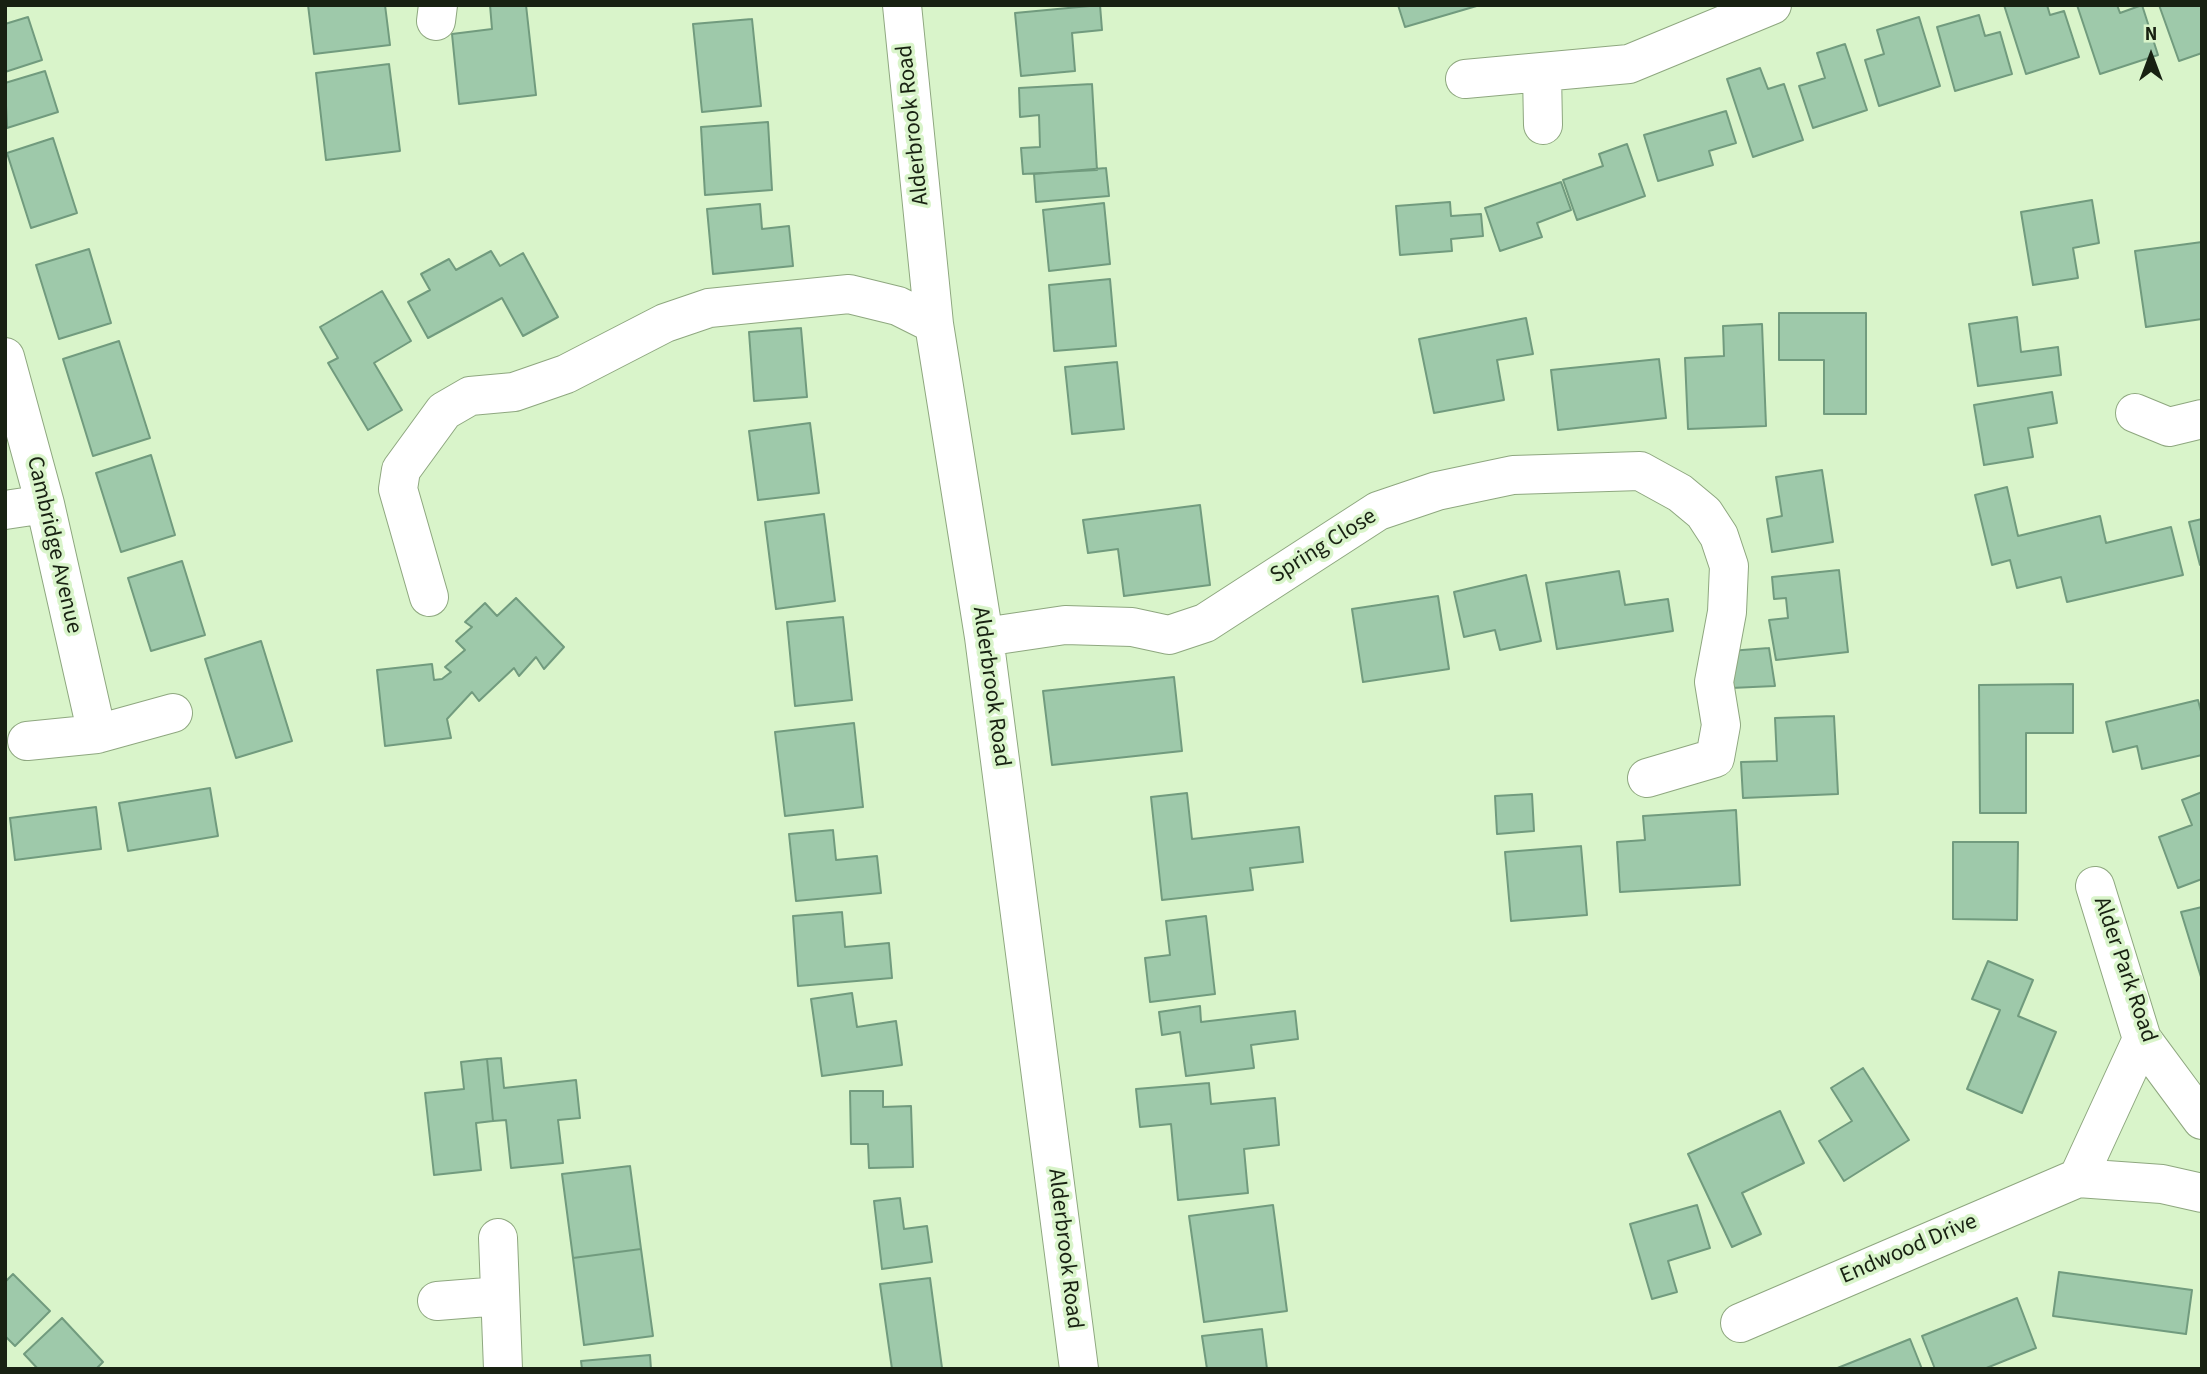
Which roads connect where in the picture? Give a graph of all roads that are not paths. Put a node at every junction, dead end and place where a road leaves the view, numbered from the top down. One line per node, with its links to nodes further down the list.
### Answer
1 (902, 5): 6 (street, Alderbrook Road)
2 (1772, 5): 3 (street)
3 (1542, 73): 4 (street); 5 (street)
4 (1465, 79)
5 (1543, 125)
6 (934, 324): 12 (street); 13 (street, Alderbrook Road)
7 (5, 357): 10 (street, Cambridge Avenue)
8 (2135, 414): 9 (street)
9 (2202, 419)
10 (45, 504): 11 (street); 15 (street, Cambridge Avenue)
11 (5, 510)
12 (429, 597)
13 (984, 637): 17 (street, Spring Close); 28 (street, Alderbrook Road)
14 (173, 713): 15 (street)
15 (97, 734): 16 (street)
16 (27, 741)
17 (1647, 778)
18 (2095, 886): 19 (street, Alder Park Road)
19 (2142, 1039): 20 (street, Alder Park Road); 21 (street)
20 (2202, 1120)
21 (2078, 1178): 22 (street, Endwood Drive); 26 (street, Endwood Drive)
22 (2202, 1193)
23 (498, 1238): 24 (street)
24 (500, 1296): 25 (street); 27 (street)
25 (437, 1301)
26 (1740, 1323)
27 (503, 1369)
28 (1079, 1369)

